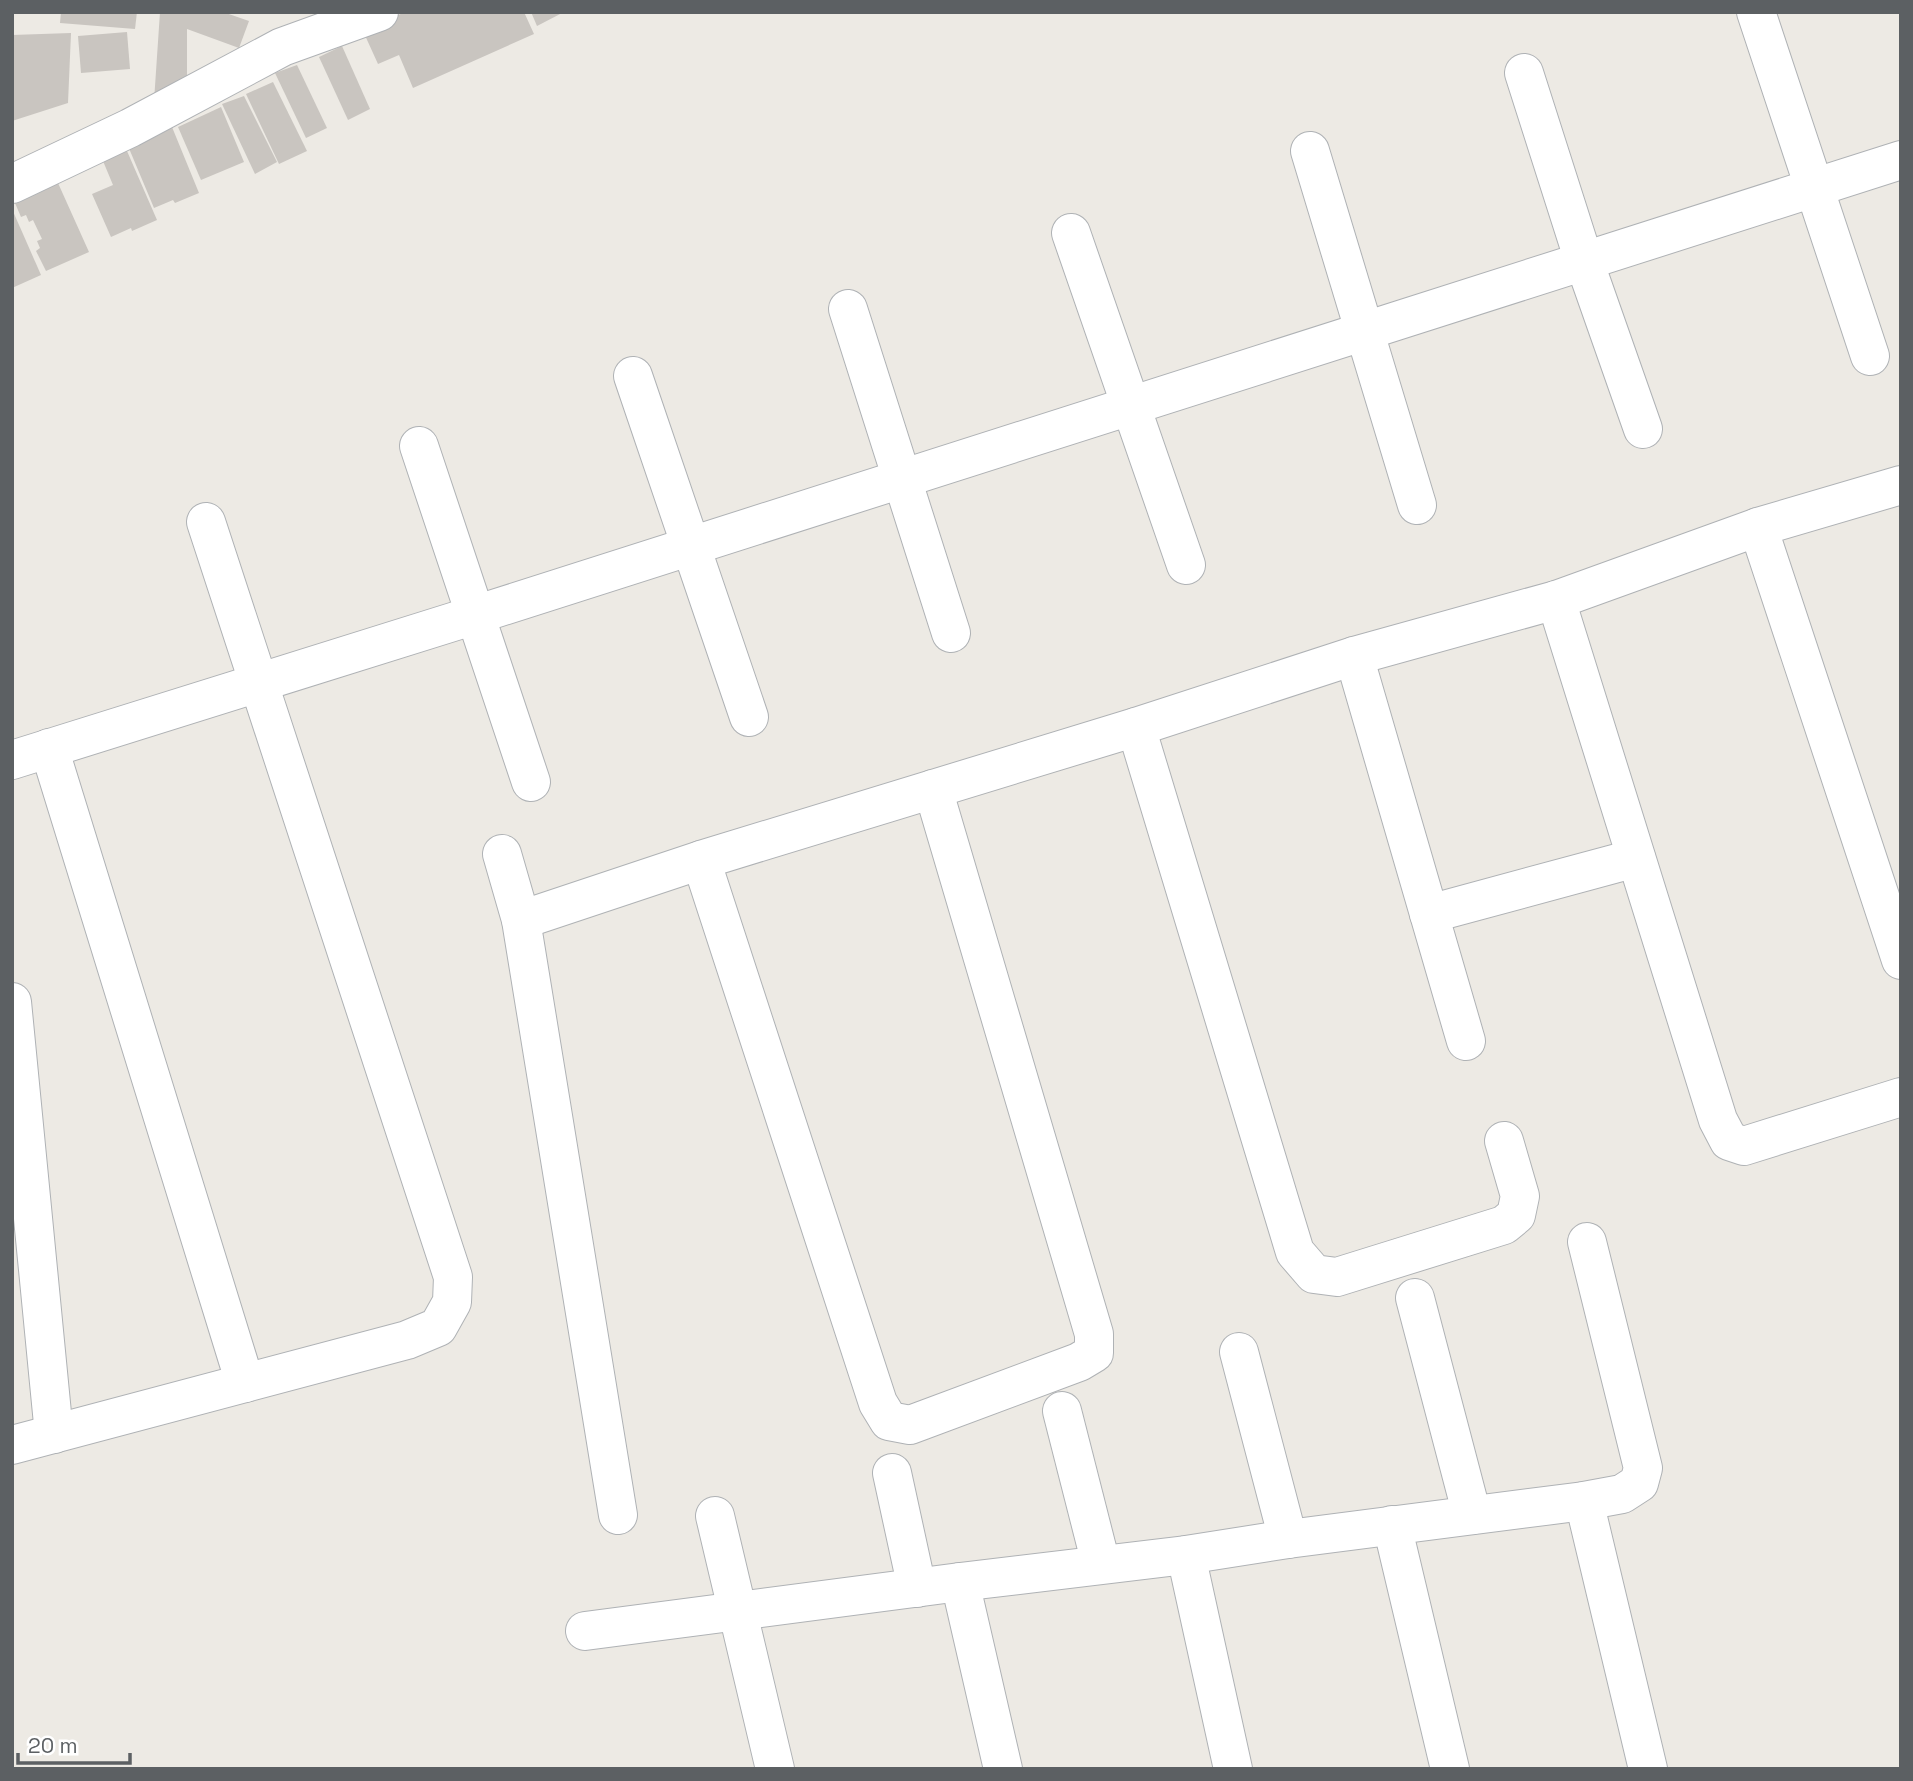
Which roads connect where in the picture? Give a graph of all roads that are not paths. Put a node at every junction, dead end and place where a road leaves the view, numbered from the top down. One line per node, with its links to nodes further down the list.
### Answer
1 (379, 12): 3 (street)
2 (1756, 12): 8 (street)
3 (285, 30): 7 (street)
4 (1524, 73): 10 (street)
5 (1310, 151): 12 (street)
6 (1901, 160): 8 (street)
7 (12, 184)
8 (1815, 187): 10 (street); 13 (street)
9 (1072, 233): 15 (street)
10 (1584, 261): 12 (street); 16 (street)
11 (848, 309): 18 (street)
12 (1363, 332): 15 (street); 20 (street)
13 (1870, 356)
14 (633, 376): 23 (street)
15 (1132, 405): 18 (street); 24 (street)
16 (1643, 429)
17 (419, 446): 26 (street)
18 (902, 479): 23 (street); 27 (street)
19 (1901, 485): 22 (street)
20 (1417, 505)
21 (206, 522): 29 (street)
22 (1758, 527): 25 (street); 41 (street)
23 (690, 547): 26 (street); 30 (street)
24 (1186, 565)
25 (1556, 600): 28 (street); 37 (street)
26 (475, 615): 29 (street); 34 (street)
27 (951, 633)
28 (1354, 656): 31 (street); 39 (street)
29 (258, 683): 32 (street); 49 (street)
30 (748, 717)
31 (1136, 727): 35 (street); 45 (street)
32 (49, 748): 33 (street); 49 (street)
33 (12, 760)
34 (531, 782)
35 (933, 789): 38 (street); 38 (street)
36 (502, 855): 40 (street)
37 (1636, 858): 39 (street); 44 (street)
38 (701, 860): 40 (street)
39 (1429, 915): 43 (street)
40 (521, 920): 55 (street)
41 (1901, 960)
42 (12, 1002): 51 (street)
43 (1466, 1041)
44 (1901, 1097)
45 (1504, 1141)
46 (1587, 1242): 54 (street)
47 (1415, 1298): 56 (street)
48 (1239, 1352): 59 (street)
49 (246, 1383): 51 (street)
50 (1062, 1411): 61 (street)
51 (54, 1434): 52 (street)
52 (12, 1445)
53 (892, 1473): 63 (street)
54 (1584, 1500): 56 (street); 70 (street)
55 (618, 1515)
56 (1472, 1515): 58 (street)
57 (716, 1516): 64 (street)
58 (1392, 1525): 59 (street); 69 (street)
59 (1288, 1539): 60 (street)
60 (1186, 1555): 61 (street); 68 (street)
61 (1101, 1564): 62 (street)
62 (960, 1582): 63 (street); 67 (street)
63 (917, 1588): 64 (street)
64 (737, 1611): 65 (street); 66 (street)
65 (585, 1631)
66 (775, 1769)
67 (1003, 1769)
68 (1233, 1769)
69 (1450, 1769)
70 (1648, 1769)

